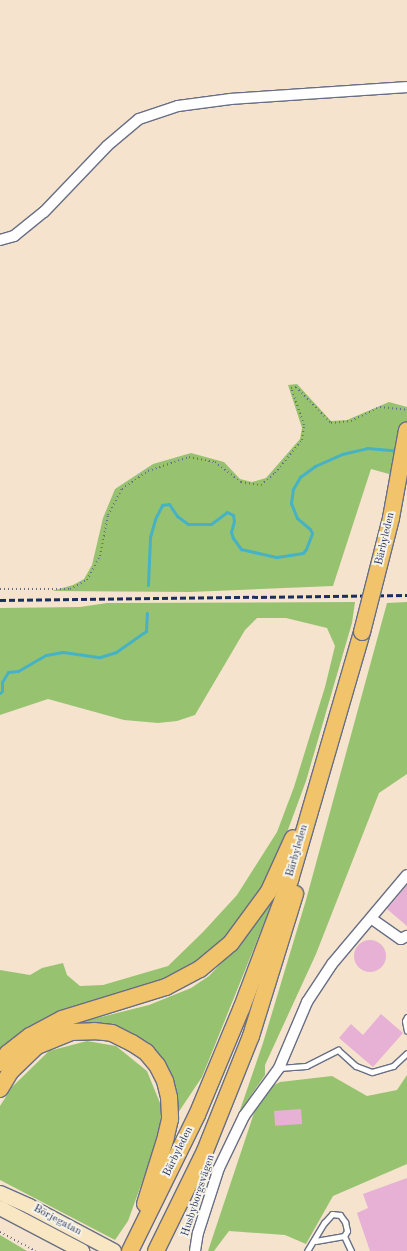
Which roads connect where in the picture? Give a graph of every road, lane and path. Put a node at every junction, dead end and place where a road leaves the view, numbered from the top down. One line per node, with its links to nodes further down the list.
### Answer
1 (407, 87): 2 (street)
2 (0, 240)
3 (407, 410): 6 (path)
4 (407, 430): 7 (main road, Bärbyleden, bridge)
5 (407, 484): 7 (main road, Bärbyleden)
6 (0, 589)
7 (366, 632): 8 (main road, Bärbyleden); 24 (main road, Bärbyleden)
8 (311, 804): 15 (main road); 21 (main road, Bärbyleden)
9 (407, 875): 10 (street, Husbyborgsvägen)
10 (372, 919): 11 (street); 16 (street, Husbyborgsvägen)
11 (407, 936)
12 (407, 1017): 13 (lane)
13 (407, 1031)
14 (407, 1053): 16 (lane)
15 (0, 1063)
16 (279, 1068): 29 (street, Husbyborgsvägen)
17 (0, 1089): 21 (main road)
18 (0, 1192): 27 (main road, Börjegatan)
19 (0, 1208): 26 (main road, Börjegatan)
20 (0, 1232): 25 (path)
21 (139, 1233): 28 (main road, Bärbyleden)
22 (344, 1236): 23 (lane); 23 (lane); 31 (lane)
23 (315, 1241): 30 (lane)
24 (158, 1247)
25 (35, 1251)
26 (82, 1251)
27 (114, 1251)
28 (130, 1251)
29 (196, 1251)
30 (307, 1251)
31 (351, 1251)

